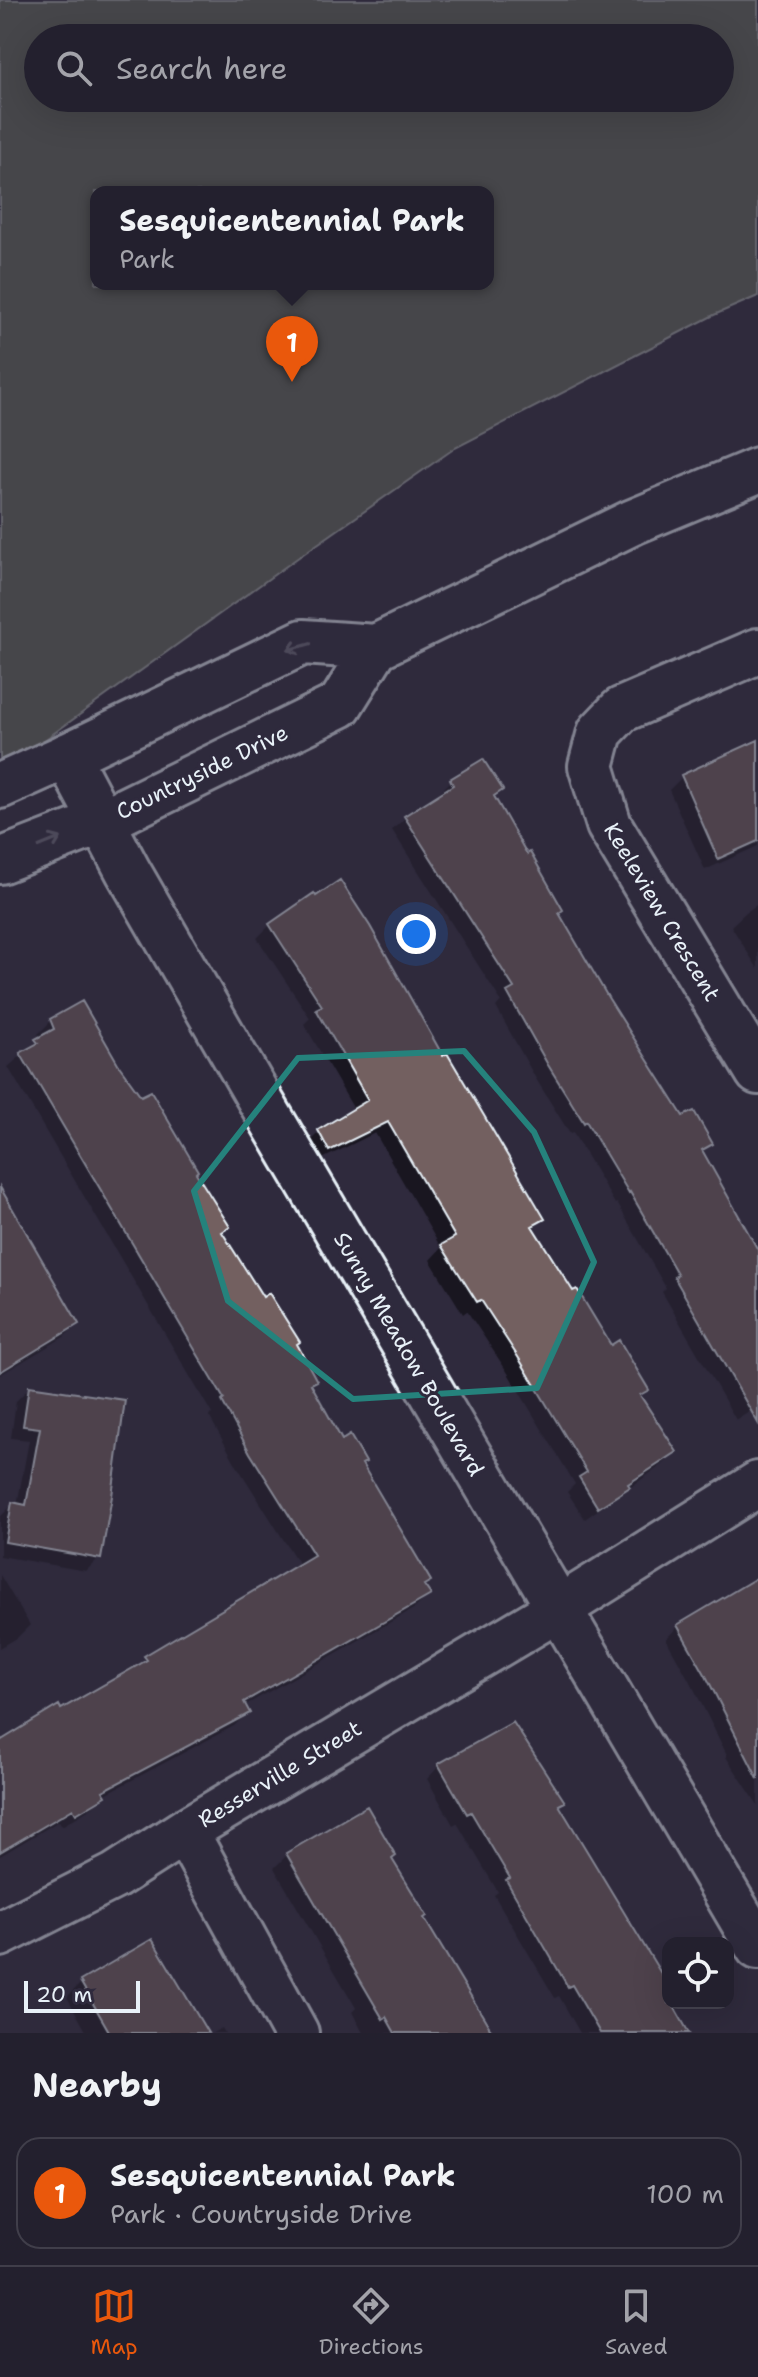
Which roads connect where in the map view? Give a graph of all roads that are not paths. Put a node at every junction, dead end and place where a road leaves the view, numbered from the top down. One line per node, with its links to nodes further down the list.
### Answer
1 (758, 470): 2 (street)
2 (376, 647): 4 (street, one-way to 4); 6 (street, Countryside Drive)
3 (758, 651): 8 (street, Keeleview Crescent)
4 (67, 756): 5 (street); 6 (street, Sunny Meadow Boulevard)
5 (0, 786)
6 (101, 822): 7 (street, Countryside Drive, one-way to 6); 10 (street, Sunny Meadow Boulevard)
7 (0, 861)
8 (758, 1072)
9 (758, 1484): 10 (street, Resserville Street)
10 (558, 1609): 11 (street, Resserville Street); 13 (street, Sunny Meadow Boulevard)
11 (185, 1831): 12 (street, Resserville Street); 14 (street)
12 (0, 1934)
13 (758, 1947)
14 (296, 2033)

